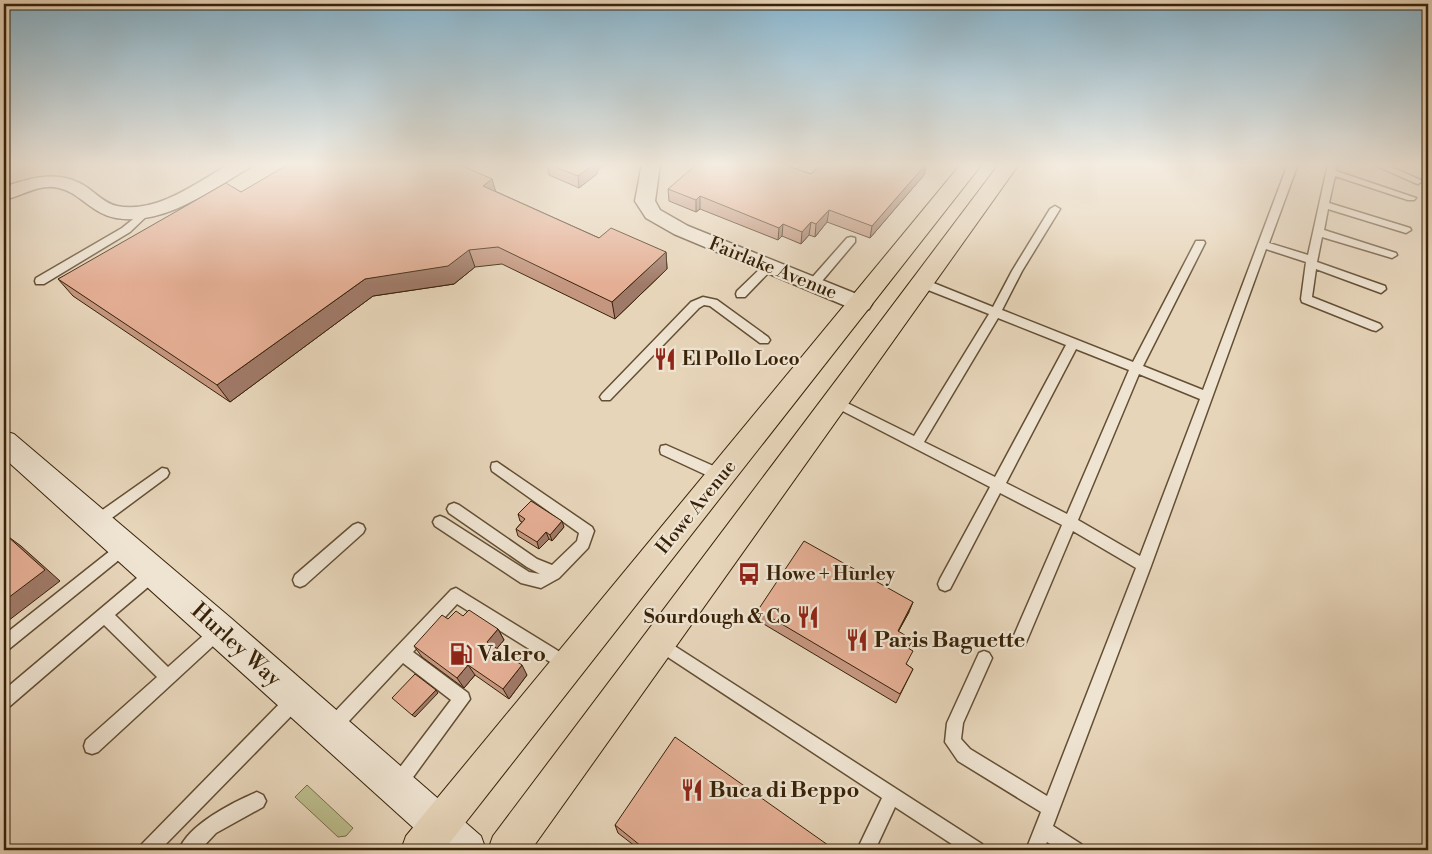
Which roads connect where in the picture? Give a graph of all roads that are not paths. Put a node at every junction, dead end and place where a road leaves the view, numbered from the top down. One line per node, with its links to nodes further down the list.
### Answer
1 (97, 204): 9 (street)
2 (169, 204): 9 (street)
3 (646, 204): 17 (street, Fairlake Avenue)
4 (940, 204): 23 (main road, Howe Avenue)
5 (980, 204): 19 (main road)
6 (1278, 204): 14 (lane)
7 (1324, 205): 10 (lane); 11 (lane)
8 (1055, 209): 24 (lane)
9 (147, 211): 18 (lane)
10 (1406, 230)
11 (1318, 232): 15 (lane); 16 (lane)
12 (851, 240): 20 (lane)
13 (1200, 243): 28 (lane)
14 (1263, 245): 16 (lane); 30 (lane)
15 (1392, 255)
16 (1312, 262): 21 (lane); 25 (lane)
17 (769, 266): 20 (street, Fairlake Avenue); 22 (lane)
18 (40, 281)
19 (922, 283): 24 (lane); 31 (main road)
20 (813, 284): 23 (street, Fairlake Avenue)
21 (1381, 289)
22 (741, 294)
23 (861, 304): 31 (main road); 37 (main road, Howe Avenue)
24 (995, 312): 27 (lane); 32 (lane)
25 (1376, 327)
26 (764, 340): 29 (lane)
27 (1073, 343): 28 (lane); 38 (lane)
28 (1136, 368): 30 (lane); 42 (lane)
29 (606, 397)
30 (1207, 398): 45 (lane)
31 (835, 402): 32 (lane); 53 (main road)
32 (916, 444): 38 (lane)
33 (6, 446): 40 (street, Hurley Way)
34 (666, 450): 37 (lane)
35 (497, 467): 47 (lane)
36 (162, 473): 40 (lane)
37 (722, 476): 57 (main road, Howe Avenue)
38 (998, 484): 42 (lane); 49 (lane)
39 (454, 509): 47 (lane)
40 (96, 522): 44 (street, Hurley Way)
41 (440, 522): 47 (lane)
42 (1070, 522): 45 (lane); 52 (lane)
43 (358, 529): 48 (lane)
44 (125, 547): 46 (street, Hurley Way); 54 (lane)
45 (1144, 566): 66 (lane)
46 (155, 572): 50 (lane); 51 (street, Hurley Way)
47 (554, 573)
48 (300, 580)
49 (945, 584)
50 (104, 615): 58 (lane); 60 (lane)
51 (220, 630): 58 (lane); 59 (street, Hurley Way)
52 (1020, 640)
53 (659, 643): 64 (lane); 72 (main road)
54 (4, 644)
55 (402, 653): 57 (lane); 61 (lane); 63 (lane)
56 (984, 658): 66 (lane)
57 (568, 665): 68 (main road, Howe Avenue)
58 (168, 677): 62 (lane)
59 (296, 698): 61 (street, Hurley Way); 69 (lane)
60 (4, 700)
61 (331, 728): 63 (street, Hurley Way)
62 (92, 746)
63 (396, 787): 68 (street, Hurley Way)
64 (892, 795): 73 (lane); 74 (lane)
65 (257, 801): 70 (lane)
66 (1051, 808): 67 (lane)
67 (1043, 830): 75 (lane); 76 (lane)
68 (429, 838): 71 (street, Hurley Way)
69 (148, 850)
70 (188, 850)
71 (467, 850)
72 (507, 850)
73 (866, 850)
74 (976, 850)
75 (1035, 850)
76 (1075, 850)

